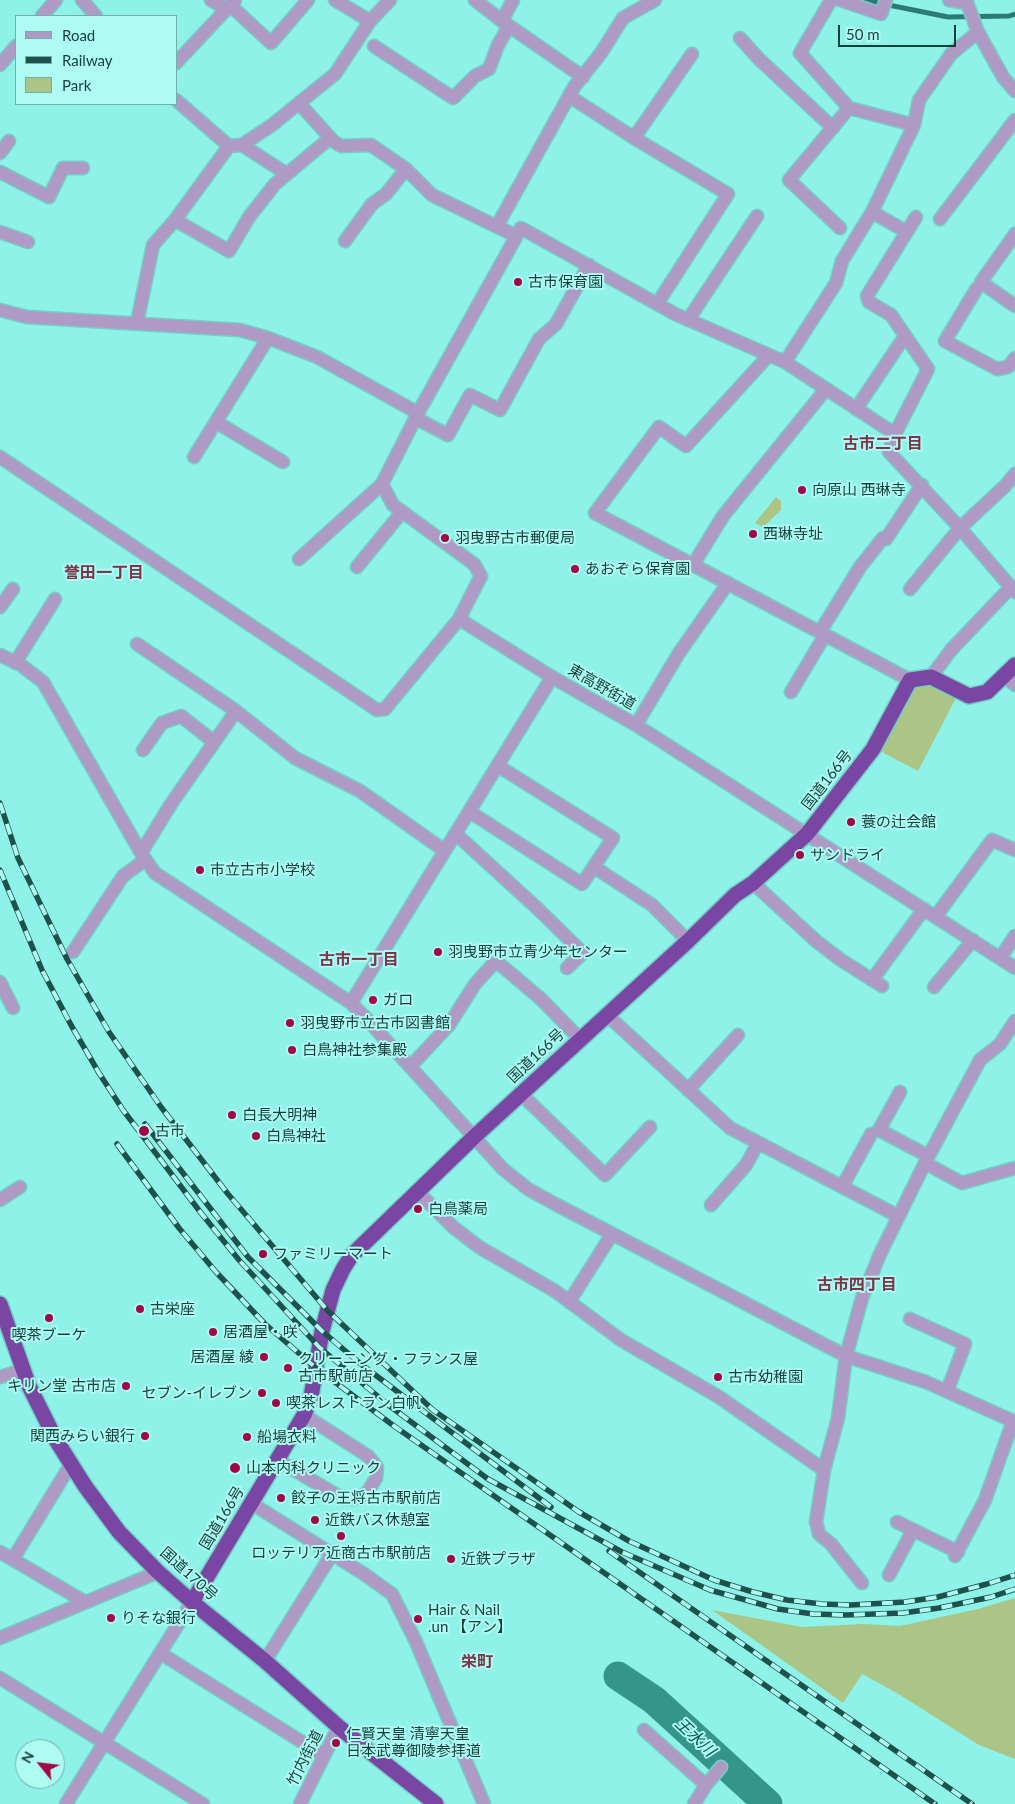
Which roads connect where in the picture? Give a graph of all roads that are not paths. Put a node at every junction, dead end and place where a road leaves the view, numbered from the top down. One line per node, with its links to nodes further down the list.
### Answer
1 (56, 0): 17 (street)
2 (82, 0): 18 (street)
3 (211, 0): 15 (street)
4 (308, 0): 15 (street)
5 (335, 0): 19 (street)
6 (390, 0): 19 (street)
7 (475, 0): 20 (street)
8 (513, 0): 20 (street)
9 (655, 0): 16 (street)
10 (831, 0): 33 (street)
11 (840, 0): 12 (street)
12 (886, 0)
13 (949, 0): 14 (street)
14 (966, 2): 21 (street)
15 (230, 5): 26 (street)
16 (634, 5): 28 (street)
17 (43, 15)
18 (95, 15)
19 (370, 21): 32 (street)
20 (505, 23): 23 (street); 28 (street)
21 (978, 32): 29 (street); 35 (street)
22 (740, 38): 36 (street)
23 (374, 46)
24 (15, 47): 27 (street)
25 (692, 54): 38 (street)
26 (178, 61)
27 (0, 64)
28 (583, 77): 30 (street)
29 (1015, 91)
30 (569, 96): 38 (street); 51 (street)
31 (178, 102): 40 (street)
32 (299, 103): 37 (street); 40 (street)
33 (849, 108): 35 (street); 36 (street)
34 (1015, 120): 50 (street)
35 (914, 125): 46 (street)
36 (833, 128): 52 (street)
37 (330, 138): 43 (street); 45 (street)
38 (634, 138): 61 (street)
39 (9, 141): 41 (street)
40 (235, 146): 45 (street); 49 (street)
41 (0, 154)
42 (83, 168): 44 (street)
43 (406, 169): 51 (street); 57 (street)
44 (0, 172)
45 (287, 174): 49 (street)
46 (872, 212): 54 (street); 69 (street)
47 (756, 216): 64 (street)
48 (916, 216): 54 (street)
49 (175, 220): 65 (street)
50 (940, 220)
51 (497, 226): 56 (street)
52 (840, 228)
53 (0, 232): 58 (street)
54 (906, 232): 66 (street)
55 (1015, 234): 62 (street)
56 (516, 236): 59 (street); 73 (street)
57 (344, 241)
58 (28, 242)
59 (589, 266): 61 (street); 73 (street)
60 (977, 288): 70 (street)
61 (656, 304): 64 (street)
62 (1015, 306)
63 (0, 310): 65 (street)
64 (688, 320): 68 (street)
65 (137, 323): 67 (street)
66 (905, 336): 72 (street); 75 (street)
67 (268, 338): 73 (street); 74 (street)
68 (770, 355): 69 (street); 85 (street)
69 (785, 362): 71 (street)
70 (1013, 366)
71 (826, 389): 72 (street); 85 (street)
72 (856, 409): 75 (street)
73 (417, 415): 80 (street)
74 (216, 422): 77 (street); 78 (street)
75 (894, 434): 81 (street)
76 (0, 457): 93 (street)
77 (194, 457)
78 (283, 462)
79 (1015, 474): 83 (street)
80 (382, 484): 82 (street); 84 (street)
81 (922, 486): 83 (street); 94 (street)
82 (402, 512): 86 (street); 93 (street)
83 (960, 528): 89 (street); 90 (street)
84 (300, 559)
85 (693, 565): 87 (street)
86 (357, 567)
87 (728, 583): 94 (street); 104 (street)
88 (13, 589): 92 (street)
89 (910, 589)
90 (1013, 590): 99 (street)
91 (55, 599): 97 (street)
92 (0, 607)
93 (459, 619): 100 (street, 東高野街道)
94 (823, 634): 101 (street); 102 (street)
95 (137, 644): 103 (street)
96 (0, 655): 97 (street)
97 (15, 663): 113 (street)
98 (1011, 675): 99 (highway)
99 (931, 676): 101 (highway)
100 (552, 677): 104 (street, 東高野街道); 107 (street)
101 (910, 680): 110 (highway, 国道166号)
102 (791, 692)
103 (236, 710): 105 (street); 112 (street)
104 (636, 725): 110 (street, 東高野街道)
105 (214, 742): 106 (street); 113 (street)
106 (143, 750)
107 (498, 766): 108 (street); 114 (street)
108 (470, 812): 109 (street); 114 (street)
109 (456, 834): 112 (street); 122 (street)
110 (807, 834): 115 (highway, 国道166号); 116 (street, 東高野街道)
111 (1015, 850): 116 (street)
112 (445, 851): 126 (street)
113 (143, 857): 120 (street); 126 (street)
114 (594, 867): 119 (street)
115 (753, 883): 116 (street); 119 (highway, 国道166号)
116 (930, 913): 118 (street, 東高野街道)
117 (1015, 936): 121 (street)
118 (972, 940): 121 (street, 東高野街道); 125 (street)
119 (688, 941): 128 (highway, 国道166号)
120 (74, 952)
121 (1000, 958): 123 (street, 東高野街道)
122 (567, 968)
123 (1015, 968)
124 (0, 982): 127 (street)
125 (934, 987)
126 (351, 1003): 132 (street)
127 (13, 1008)
128 (607, 1015): 131 (highway, 国道166号); 133 (street)
129 (1015, 1021): 140 (street)
130 (738, 1035): 133 (street)
131 (580, 1039): 132 (street); 135 (highway, 国道166号)
132 (410, 1067): 138 (street)
133 (688, 1090): 139 (street)
134 (900, 1092): 140 (street)
135 (522, 1094): 136 (street); 138 (highway, 国道166号)
136 (650, 1127)
137 (870, 1134): 143 (street)
138 (474, 1137): 144 (highway, 国道166号); 148 (street)
139 (758, 1143): 143 (street); 146 (street)
140 (926, 1160): 141 (street); 147 (street)
141 (1015, 1168)
142 (20, 1187): 145 (street)
143 (842, 1187): 147 (street)
144 (418, 1192): 149 (street); 156 (highway, 国道166号)
145 (0, 1200)
146 (711, 1205)
147 (898, 1216): 152 (street)
148 (612, 1234): 149 (street); 152 (street)
149 (569, 1302): 160 (street)
150 (0, 1304): 153 (highway, 国道170号)
151 (910, 1319): 155 (street)
152 (846, 1356): 155 (street); 160 (street)
153 (23, 1370): 154 (street); 159 (highway, 国道170号)
154 (0, 1378)
155 (947, 1391): 157 (street)
156 (304, 1415): 158 (highway, 国道166号); 158 (street)
157 (1014, 1421): 163 (street)
158 (277, 1460): 161 (highway, 国道166号)
159 (71, 1464): 166 (street); 167 (highway, 国道170号)
160 (824, 1470): 169 (street)
161 (251, 1503): 165 (street); 171 (highway, 国道166号)
162 (897, 1522): 163 (street)
163 (913, 1530): 168 (street)
164 (0, 1552): 166 (street)
165 (332, 1554): 174 (street); 186 (street)
166 (13, 1559): 170 (street)
167 (158, 1572): 170 (street); 171 (highway, 国道170号)
168 (889, 1575)
169 (862, 1583)
170 (85, 1602): 172 (street)
171 (192, 1602): 173 (street); 174 (highway, 国道170号)
172 (0, 1638)
173 (160, 1653): 178 (street); 179 (street)
174 (265, 1661): 176 (highway, 国道170号)
175 (0, 1678): 178 (street)
176 (340, 1728): 179 (street, 竹内街道); 182 (highway, 国道170号)
177 (644, 1730): 181 (street)
178 (104, 1742): 183 (street); 184 (street)
179 (321, 1753): 185 (street, 竹内街道)
180 (721, 1767): 181 (street)
181 (706, 1785): 187 (street)
182 (431, 1802)
183 (66, 1804)
184 (203, 1804)
185 (300, 1804)
186 (484, 1804)
187 (694, 1804)

